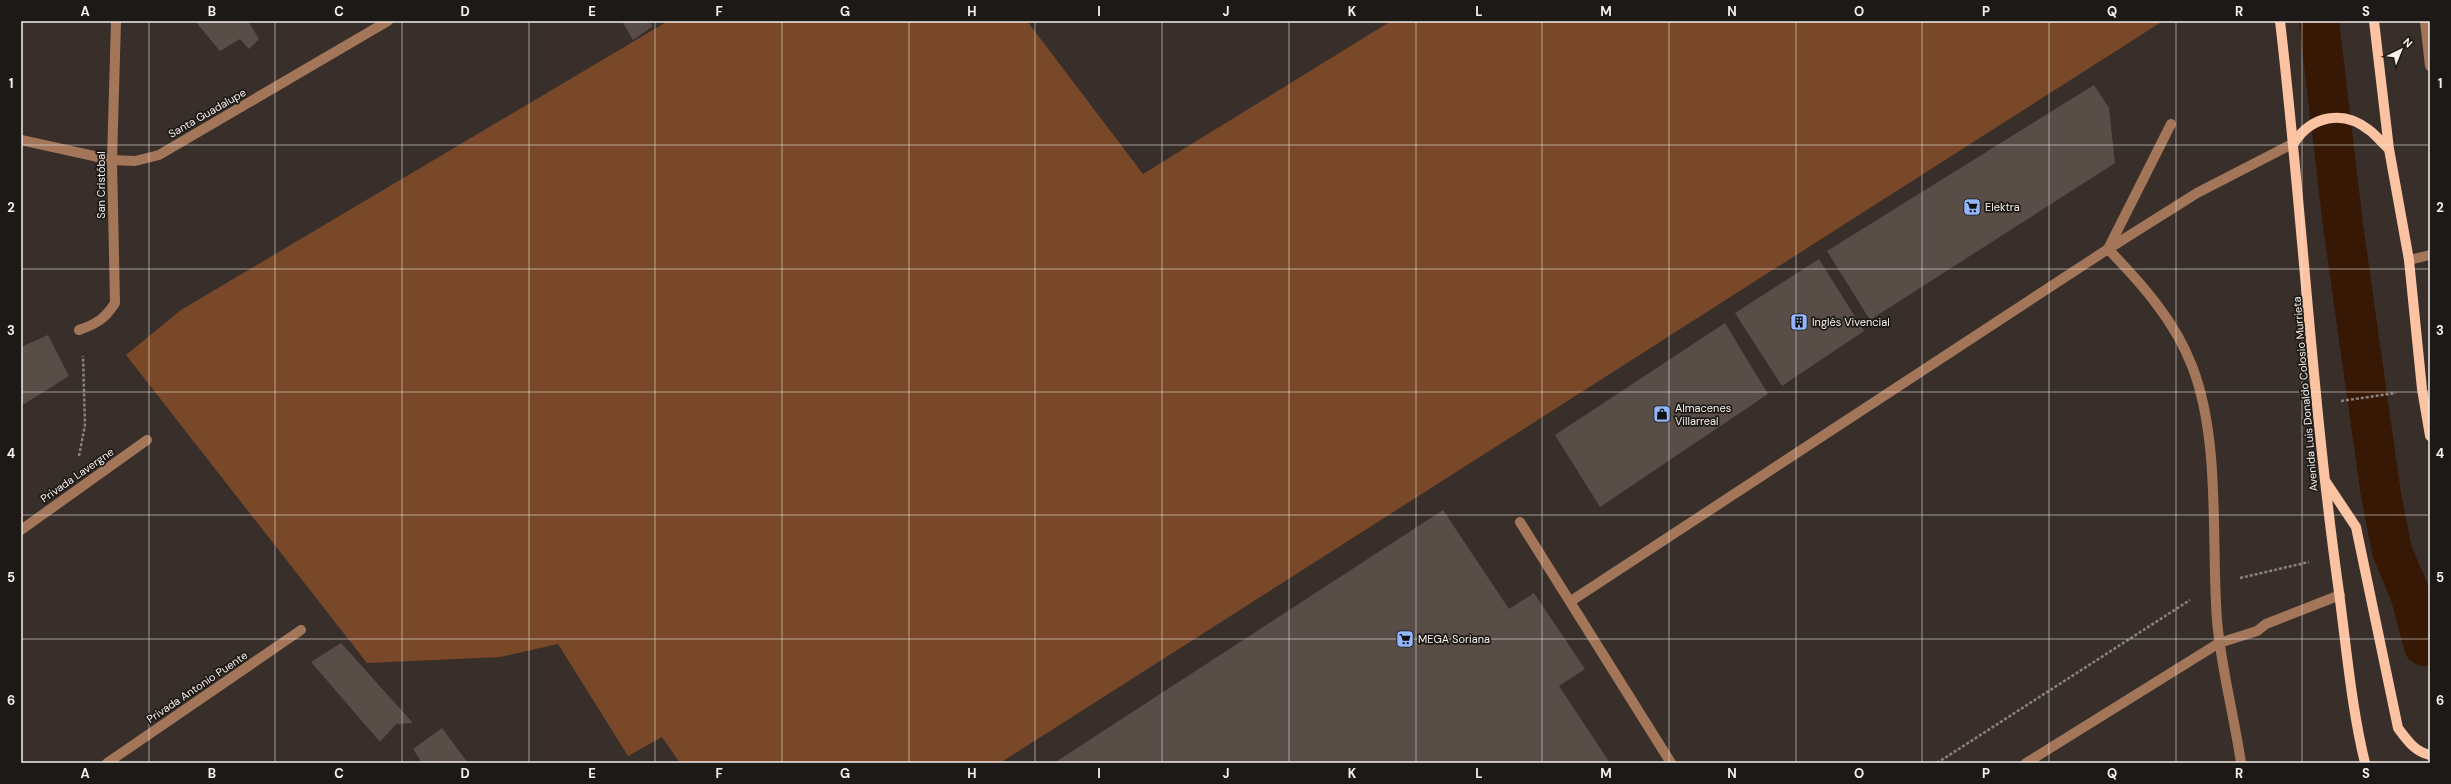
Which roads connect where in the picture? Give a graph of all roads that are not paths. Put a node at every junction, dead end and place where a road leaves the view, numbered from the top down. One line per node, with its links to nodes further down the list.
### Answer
1 (116, 21): 11 (street, San Cristóbal)
2 (388, 21): 11 (street, Santa Guadalupe)
3 (2280, 21): 9 (main road, Avenida Luis Donaldo Colosio Murrieta)
4 (2374, 21): 10 (main road)
5 (2425, 21): 6 (street)
6 (2430, 66)
7 (2171, 124): 12 (street)
8 (21, 140): 11 (street, Santa Guadalupe)
9 (2294, 143): 10 (main road); 12 (street); 18 (main road, Avenida Luis Donaldo Colosio Murrieta)
10 (2389, 149): 14 (main road)
11 (112, 160): 15 (street, San Cristóbal)
12 (2108, 249): 22 (street); 24 (street)
13 (2430, 255): 14 (street)
14 (2408, 260): 16 (main road)
15 (79, 330)
16 (2430, 436)
17 (147, 440): 20 (street, Privada Lavergne)
18 (2324, 478): 21 (main road, Avenida Luis Donaldo Colosio Murrieta); 25 (main road)
19 (1520, 522): 22 (street)
20 (21, 530)
21 (2340, 595): 24 (street); 30 (main road, Avenida Luis Donaldo Colosio Murrieta)
22 (1570, 600): 27 (street)
23 (301, 630): 26 (street, Privada Antonio Puente)
24 (2219, 643): 28 (street); 29 (street)
25 (2430, 755)
26 (106, 763)
27 (1671, 763)
28 (2026, 763)
29 (2241, 763)
30 (2365, 763)

